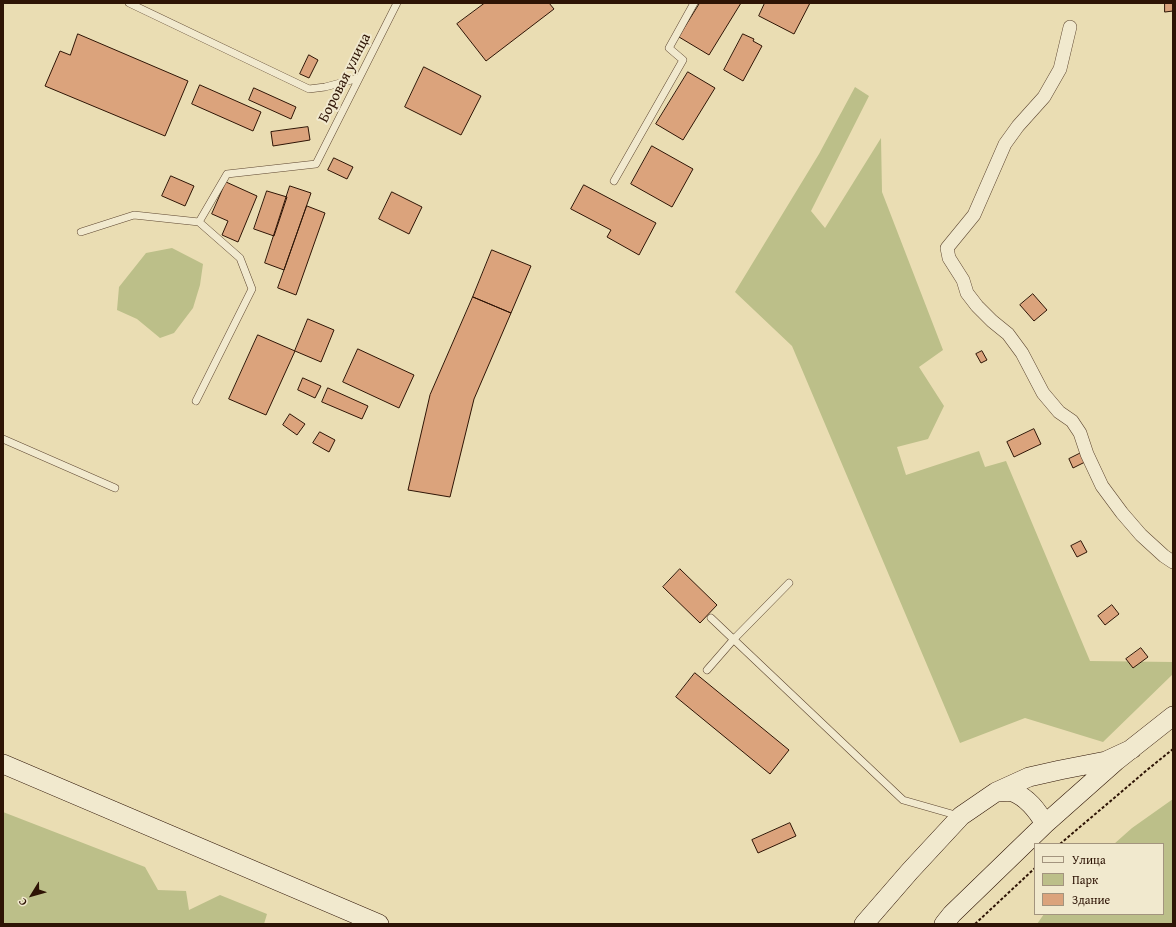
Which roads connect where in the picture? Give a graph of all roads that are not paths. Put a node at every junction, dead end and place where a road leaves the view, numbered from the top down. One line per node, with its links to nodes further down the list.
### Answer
1 (129, 3): 5 (lane)
2 (397, 3): 5 (lane, Боровая улица)
3 (694, 3): 6 (lane)
4 (1070, 27): 12 (street)
5 (360, 78): 7 (lane, Боровая улица)
6 (614, 181)
7 (198, 222): 8 (lane); 9 (lane)
8 (81, 232)
9 (196, 401)
10 (3, 439): 11 (lane)
11 (115, 488)
12 (1173, 562)
13 (789, 583): 15 (lane)
14 (711, 618): 15 (lane)
15 (734, 640): 16 (lane); 21 (lane)
16 (707, 670)
17 (1173, 716): 18 (street)
18 (1132, 750): 20 (street); 22 (street)
19 (3, 764): 23 (street)
20 (996, 792): 21 (street); 22 (street)
21 (962, 816): 24 (street)
22 (1045, 824): 25 (street)
23 (379, 924)
24 (864, 924)
25 (944, 924)

